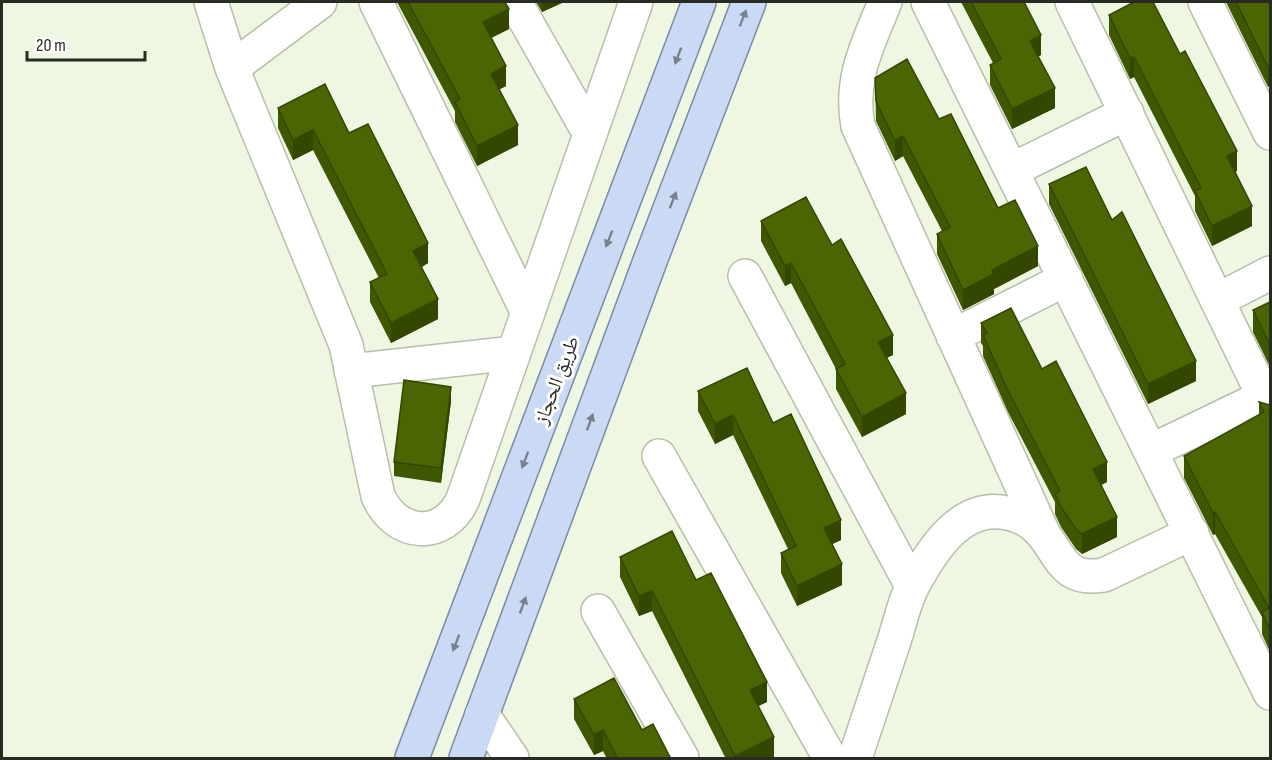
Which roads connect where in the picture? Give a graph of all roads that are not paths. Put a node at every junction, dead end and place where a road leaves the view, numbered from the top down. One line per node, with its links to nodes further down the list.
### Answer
1 (211, 2): 12 (street)
2 (320, 2): 12 (street)
3 (376, 2): 21 (street)
4 (516, 2): 15 (street)
5 (636, 2): 15 (street)
6 (699, 2): 34 (main road, طريق الحجاز, one-way to 34)
7 (749, 2): 33 (main road, one-way to 7)
8 (885, 2): 22 (street)
9 (928, 2): 16 (street)
10 (1205, 2): 14 (street)
11 (1085, 6): 13 (street)
12 (232, 68): 24 (street)
13 (1127, 113): 16 (street); 20 (street)
14 (1270, 134)
15 (590, 135): 21 (street)
16 (1012, 170): 19 (street)
17 (1270, 273): 20 (street)
18 (745, 276): 30 (street)
19 (1066, 279): 22 (street); 26 (street)
20 (1218, 300): 25 (street)
21 (528, 313): 23 (street)
22 (953, 336): 29 (street)
23 (514, 353): 24 (street); 24 (street)
24 (351, 371)
25 (1268, 403): 26 (street)
26 (1151, 452): 28 (street)
27 (659, 456): 38 (street)
28 (1192, 533): 29 (street); 32 (street)
29 (1044, 535): 30 (street)
30 (912, 586): 39 (street)
31 (598, 611): 37 (street)
32 (1270, 693)
33 (482, 714): 35 (main road); 36 (street)
34 (412, 759)
35 (466, 759)
36 (512, 759)
37 (682, 759)
38 (830, 759)
39 (855, 759)

